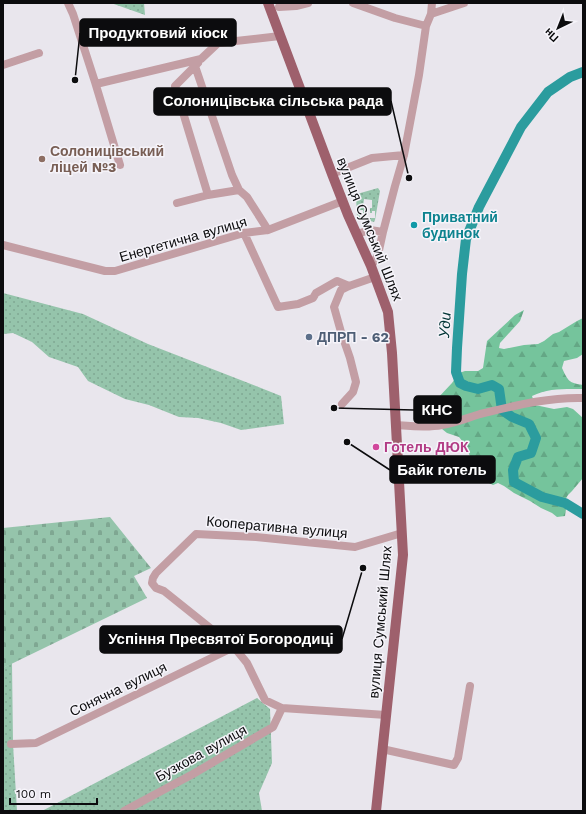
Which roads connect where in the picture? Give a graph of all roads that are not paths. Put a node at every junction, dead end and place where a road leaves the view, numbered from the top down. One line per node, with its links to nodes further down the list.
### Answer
1 (68, 3): 15 (street)
2 (268, 3): 10 (main road, вулиця Сумський Шлях)
3 (308, 3): 7 (street)
4 (352, 3): 9 (street)
5 (432, 3): 8 (street)
6 (464, 3): 8 (street)
7 (278, 7)
8 (431, 14): 9 (street)
9 (426, 26): 16 (street)
10 (280, 36): 12 (street); 18 (main road, вулиця Сумський Шлях)
11 (39, 54): 13 (street)
12 (201, 59): 14 (street); 15 (street)
13 (3, 65)
14 (195, 66): 19 (street); 20 (street)
15 (96, 84): 17 (street)
16 (404, 155): 18 (street); 25 (street)
17 (120, 165)
18 (332, 174): 21 (main road, вулиця Сумський Шлях)
19 (239, 190): 20 (street); 23 (street)
20 (208, 195): 22 (street)
21 (343, 201): 23 (street, Енергетична вулиця); 26 (main road, вулиця Сумський Шлях)
22 (176, 203)
23 (268, 230): 24 (street, Енергетична вулиця)
24 (244, 232): 27 (street, Енергетична вулиця); 30 (street)
25 (383, 232): 26 (street); 28 (street)
26 (357, 234): 28 (main road, вулиця Сумський Шлях)
27 (3, 245)
28 (371, 266): 29 (main road, вулиця Сумський Шлях)
29 (375, 277): 30 (street); 33 (main road, вулиця Сумський Шлях)
30 (349, 286): 32 (street)
31 (583, 398): 33 (street)
32 (342, 404)
33 (396, 425): 34 (main road, вулиця Сумський Шлях)
34 (402, 533): 35 (street, Кооперативна вулиця); 38 (main road, вулиця Сумський Шлях)
35 (234, 647): 37 (street); 39 (street, Сонячна вулиця)
36 (470, 686): 40 (street)
37 (282, 708): 38 (street); 41 (street, Бузкова вулиця)
38 (386, 715): 40 (main road, вулиця Сумський Шлях)
39 (11, 744)
40 (382, 749): 42 (main road, вулиця Сумський Шлях)
41 (124, 811)
42 (376, 811)

